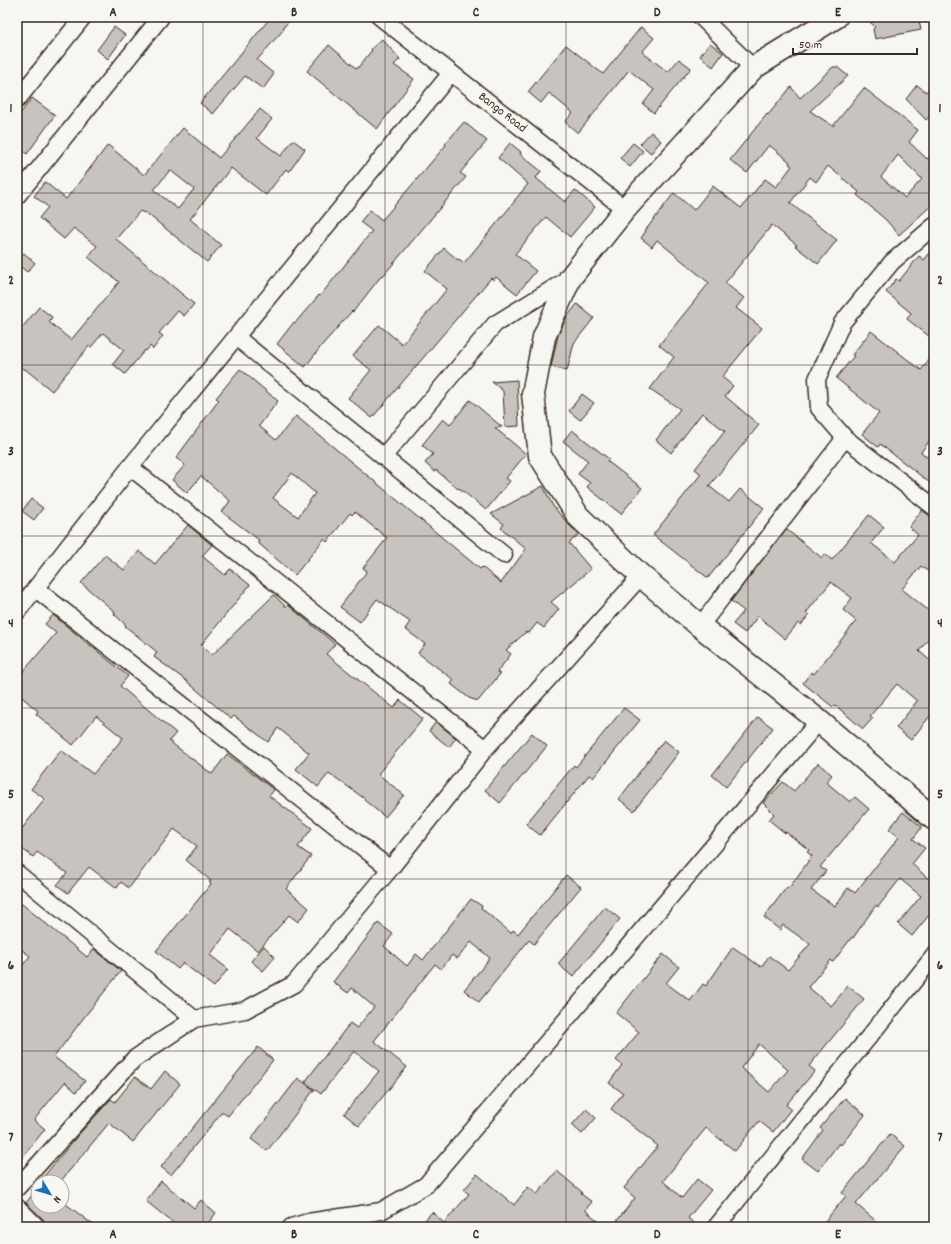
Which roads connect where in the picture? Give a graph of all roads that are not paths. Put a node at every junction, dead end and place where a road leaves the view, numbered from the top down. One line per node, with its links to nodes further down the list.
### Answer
1 (83, 17): 8 (street)
2 (160, 17): 9 (street)
3 (380, 17): 7 (street, Bango Road)
4 (701, 17): 6 (street)
5 (836, 17): 6 (street)
6 (753, 68): 10 (street)
7 (451, 73): 10 (street, Bango Road); 13 (street)
8 (17, 100)
9 (17, 196)
10 (625, 210): 12 (street)
11 (934, 226): 14 (street)
12 (570, 278): 15 (street); 19 (street)
13 (236, 337): 15 (street); 16 (street)
14 (845, 438): 17 (street); 22 (street)
15 (383, 457): 18 (street)
16 (130, 467): 20 (street); 24 (street)
17 (934, 507)
18 (504, 555)
19 (641, 576): 22 (street); 24 (street)
20 (36, 589): 21 (street); 26 (street)
21 (17, 612)
22 (700, 626): 23 (street)
23 (819, 721): 25 (street); 33 (street)
24 (485, 749): 26 (street)
25 (934, 819)
26 (390, 869): 29 (street)
27 (17, 873): 29 (street)
28 (934, 956): 34 (street)
29 (194, 1019): 30 (street)
30 (17, 1188)
31 (17, 1207): 32 (street)
32 (38, 1227)
33 (291, 1227)
34 (716, 1227)

